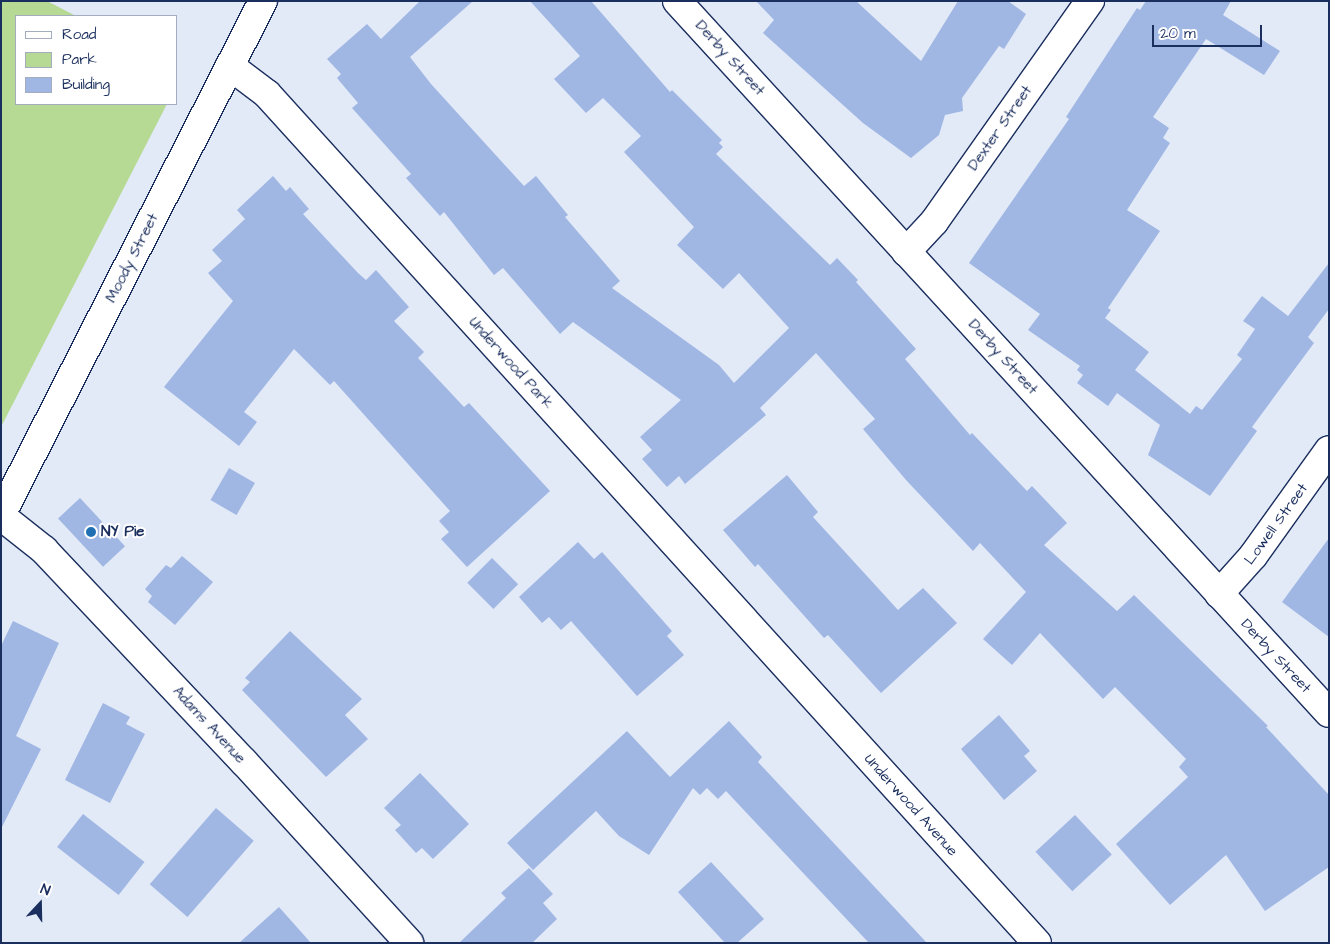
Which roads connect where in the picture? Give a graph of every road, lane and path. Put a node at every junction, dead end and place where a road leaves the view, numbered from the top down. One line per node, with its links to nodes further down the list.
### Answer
1 (262, 1): 4 (street, Moody Street)
2 (677, 1): 5 (street, Derby Street)
3 (1090, 1): 5 (street, Dexter Street)
4 (230, 66): 7 (street, Moody Street); 9 (street, Underwood Park)
5 (906, 252): 8 (street, Derby Street)
6 (1329, 450): 8 (street, Lowell Street)
7 (1, 515): 11 (street, Adams Avenue)
8 (1219, 594): 10 (street, Derby Street)
9 (786, 667): 12 (street, Underwood Avenue)
10 (1329, 713)
11 (409, 943)
12 (1036, 943)

